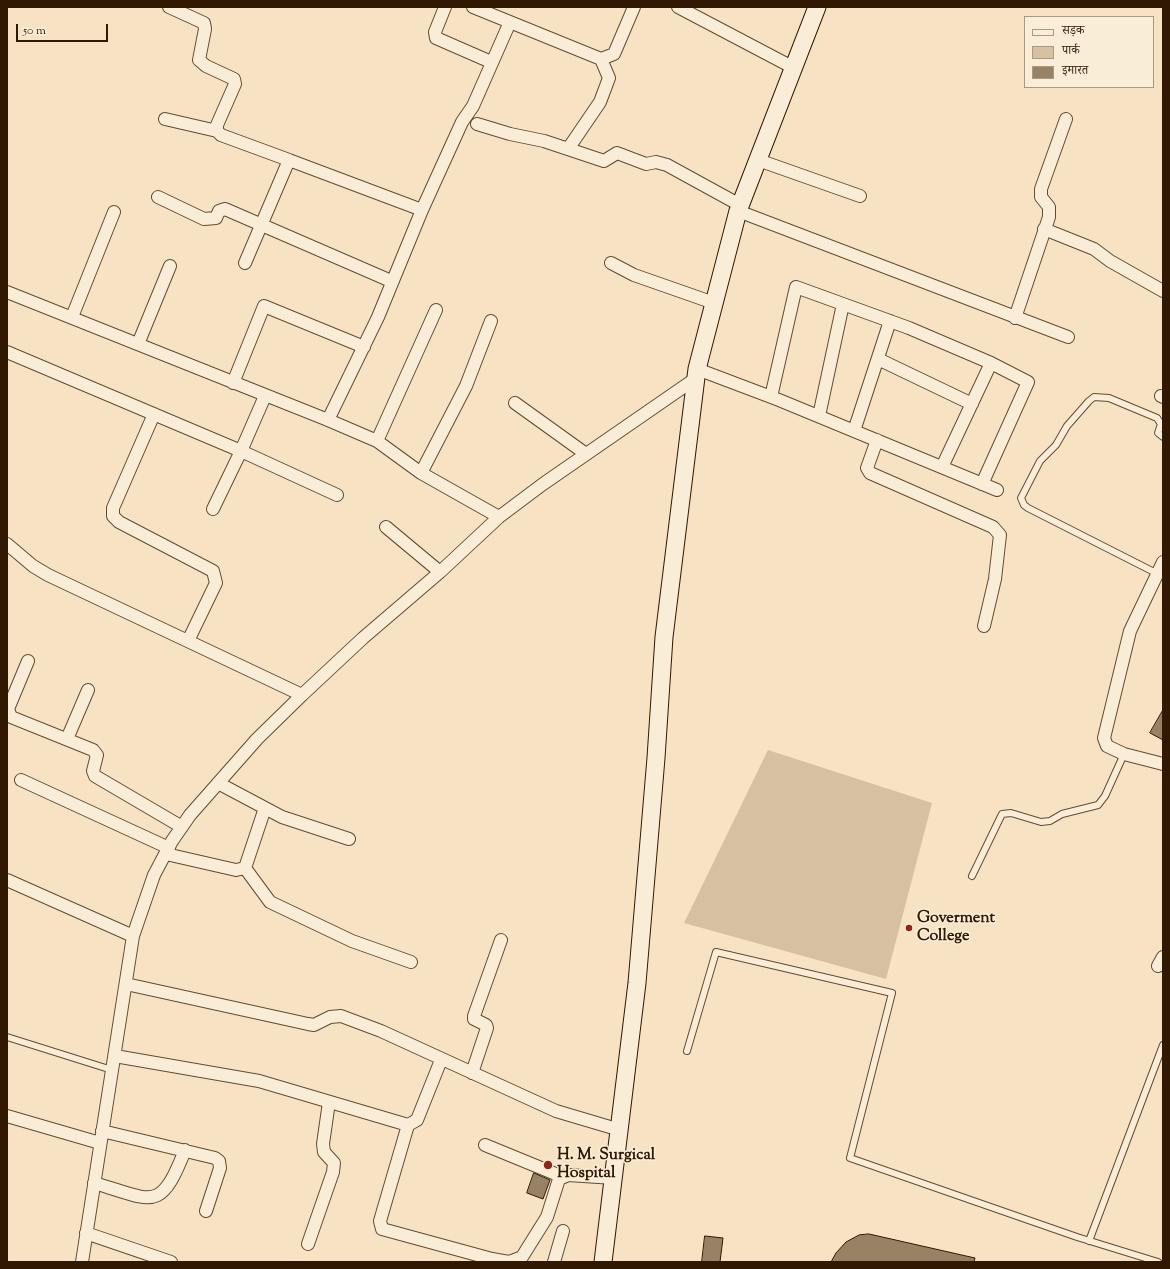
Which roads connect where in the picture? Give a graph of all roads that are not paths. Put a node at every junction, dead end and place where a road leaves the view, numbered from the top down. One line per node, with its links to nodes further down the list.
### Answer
1 (169, 7): 14 (street)
2 (445, 7): 9 (street)
3 (473, 7): 7 (street)
4 (634, 7): 8 (street)
5 (678, 7): 10 (street)
6 (817, 7): 10 (street)
7 (510, 22): 8 (street); 9 (street)
8 (601, 59): 15 (street)
9 (491, 62): 21 (street)
10 (794, 68): 17 (street)
11 (165, 119): 14 (street)
12 (1066, 119): 24 (street)
13 (477, 124): 15 (street)
14 (217, 131): 16 (street)
15 (568, 149): 20 (street)
16 (289, 160): 21 (street); 23 (street)
17 (758, 160): 18 (street); 20 (street)
18 (860, 196)
19 (158, 197): 23 (street)
20 (739, 208): 31 (street); 35 (street)
21 (422, 210): 28 (street)
22 (114, 212): 34 (street)
23 (261, 225): 25 (street); 28 (street)
24 (1044, 229): 29 (street); 35 (street)
25 (245, 263)
26 (611, 263): 31 (street)
27 (170, 266): 39 (street)
28 (391, 281): 40 (street)
29 (1163, 291)
30 (7, 292): 34 (street)
31 (714, 303): 44 (street)
32 (843, 304): 37 (street); 47 (street); 51 (street)
33 (436, 310): 56 (street)
34 (72, 317): 39 (street)
35 (1015, 318): 38 (street)
36 (490, 321): 60 (street)
37 (890, 321): 42 (street); 43 (street)
38 (1068, 337)
39 (138, 344): 45 (street)
40 (364, 347): 45 (street); 52 (street)
41 (7, 352): 50 (street)
42 (878, 358): 49 (street); 53 (street)
43 (990, 363): 49 (street); 61 (street)
44 (696, 374): 47 (street); 58 (street); 102 (street)
45 (233, 383): 46 (street)
46 (264, 396): 52 (street); 57 (street)
47 (770, 397): 51 (street)
48 (515, 403): 58 (street)
49 (972, 404): 59 (street)
50 (154, 414): 57 (street); 72 (street)
51 (819, 416): 53 (street)
52 (328, 420): 56 (street)
53 (854, 431): 55 (street)
54 (1163, 437): 70 (lane)
55 (877, 440): 59 (street); 71 (street)
56 (376, 441): 60 (street)
57 (241, 451): 63 (street); 64 (street)
58 (586, 454): 65 (street)
59 (942, 467): 61 (street)
60 (421, 473): 65 (street)
61 (982, 484): 62 (street)
62 (997, 490)
63 (337, 495)
64 (213, 509)
65 (499, 517): 69 (street)
66 (386, 527): 69 (street)
67 (7, 544): 72 (street)
68 (1163, 562): 70 (street)
69 (440, 572): 75 (street)
70 (1158, 574): 77 (street)
71 (984, 626)
72 (188, 641): 75 (street)
73 (28, 661): 76 (street)
74 (88, 690): 76 (street)
75 (302, 694): 80 (street)
76 (67, 739): 82 (street)
77 (1124, 754): 78 (street); 86 (lane)
78 (1163, 764)
79 (21, 780): 84 (street)
80 (218, 783): 81 (street); 82 (street)
81 (265, 808): 83 (street); 85 (street)
82 (182, 827): 84 (street)
83 (349, 839)
84 (167, 851): 85 (street); 88 (street)
85 (245, 868): 90 (street)
86 (972, 876)
87 (7, 880): 88 (street)
88 (133, 936): 91 (street)
89 (501, 940): 98 (street)
90 (411, 962)
91 (126, 984): 95 (street); 96 (street)
92 (7, 1037): 97 (lane)
93 (1163, 1045): 112 (lane)
94 (686, 1051): 112 (lane)
95 (115, 1056): 97 (street); 99 (street)
96 (441, 1060): 98 (street); 101 (street)
97 (112, 1070): 103 (street)
98 (472, 1073): 102 (street)
99 (329, 1102): 101 (street); 113 (street)
100 (7, 1116): 103 (street)
101 (408, 1125): 106 (street)
102 (620, 1130): 107 (street)
103 (101, 1137): 105 (street); 108 (street)
104 (485, 1145): 106 (street)
105 (185, 1150): 108 (street); 109 (street)
106 (563, 1176): 107 (street)
107 (614, 1178): 117 (street)
108 (94, 1183): 111 (street)
109 (206, 1211)
110 (563, 1231): 116 (street)
111 (86, 1233): 114 (street); 115 (street)
112 (1089, 1241): 118 (lane)
113 (308, 1244)
114 (82, 1262)
115 (171, 1262)
116 (554, 1262)
117 (604, 1262)
118 (1158, 1262)

